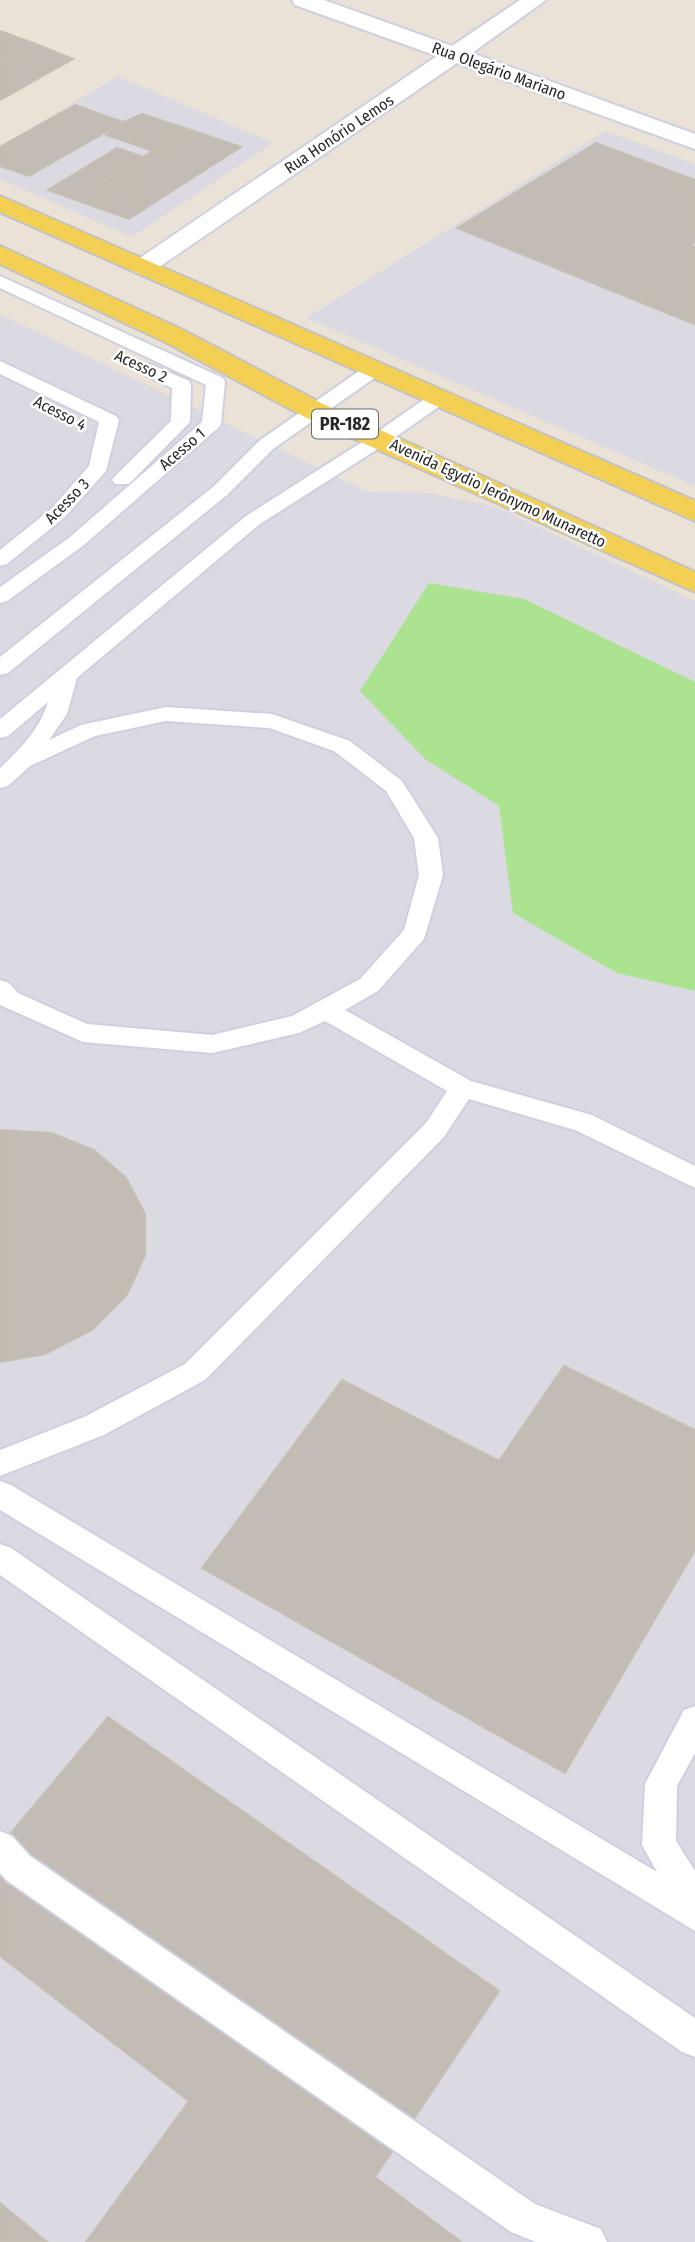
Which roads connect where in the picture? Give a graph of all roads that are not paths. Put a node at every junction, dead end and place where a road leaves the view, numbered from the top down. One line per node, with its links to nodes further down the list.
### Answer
1 (303, 0): 3 (street, Rua Olegário Mariano)
2 (535, 0): 3 (street, Rua Honório Lemos)
3 (456, 55): 4 (street, Rua Olegário Mariano); 7 (street, Rua Honório Lemos)
4 (695, 142)
5 (0, 203): 7 (main road)
6 (0, 254): 14 (main road, Avenida Egydio Jerônymo Munaretto / PR-182)
7 (143, 267): 11 (main road)
8 (0, 281): 21 (lane, Acesso 1)
9 (0, 299): 19 (lane, Acesso 2)
10 (0, 367): 18 (lane, Acesso 3)
11 (376, 368): 13 (main road); 14 (lane)
12 (0, 383): 17 (lane, Acesso 4)
13 (440, 397): 15 (lane); 16 (main road)
14 (316, 411): 15 (main road, Avenida Egydio Jerônymo Munaretto / PR-182); 22 (lane)
15 (380, 439): 20 (main road, Avenida Egydio Jerônymo Munaretto / PR-182); 23 (lane)
16 (695, 512)
17 (0, 548)
18 (0, 560)
19 (0, 582)
20 (695, 583)
21 (0, 597)
22 (0, 668)
23 (67, 675): 24 (lane); 25 (lane)
24 (0, 731)
25 (22, 761): 26 (lane); 28 (lane)
26 (0, 781)
27 (0, 989): 28 (lane)
28 (325, 1010): 29 (lane)
29 (463, 1088): 30 (lane); 31 (lane)
30 (695, 1178)
31 (0, 1463)
32 (0, 1494): 37 (lane)
33 (0, 1558): 38 (lane)
34 (695, 1721): 36 (lane)
35 (0, 1847): 39 (lane)
36 (695, 1901)
37 (695, 1914)
38 (695, 2039)
39 (588, 2242)

